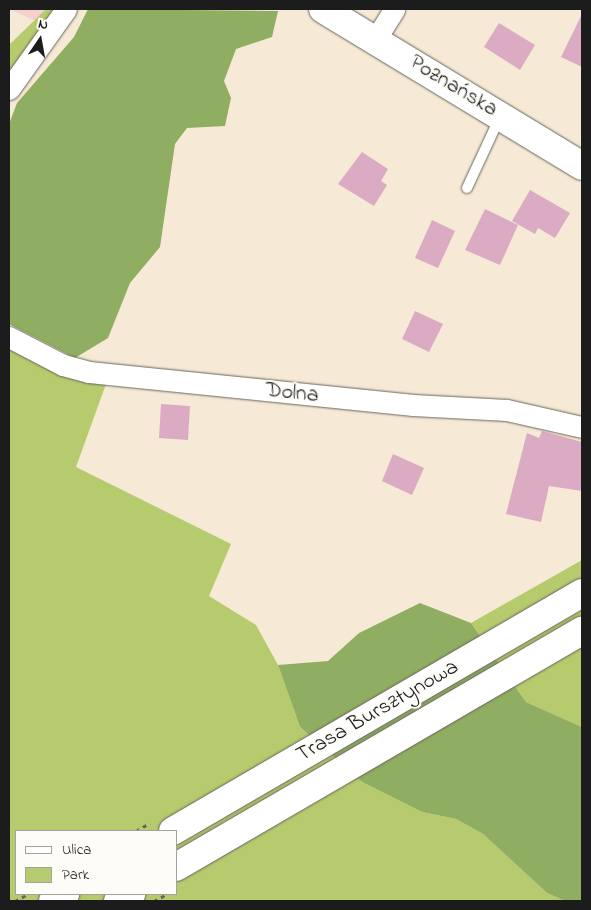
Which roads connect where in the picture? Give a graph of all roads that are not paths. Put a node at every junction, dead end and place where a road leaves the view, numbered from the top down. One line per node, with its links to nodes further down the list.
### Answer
1 (66, 9): 5 (street)
2 (323, 9): 4 (main road, Poznańska)
3 (394, 9): 4 (street)
4 (375, 40): 6 (main road, Poznańska)
5 (9, 89)
6 (501, 117): 7 (main road, Poznańska); 8 (lane)
7 (582, 166)
8 (468, 188)
9 (9, 337): 10 (street, Dolna)
10 (582, 427)
11 (582, 592): 13 (main road, Trasa Bursztynowa)
12 (582, 631): 14 (main road, Trasa Bursztynowa)
13 (175, 830)
14 (178, 867)
15 (63, 895): 17 (main road)
16 (129, 895): 18 (main road)
17 (52, 901)
18 (118, 901)

